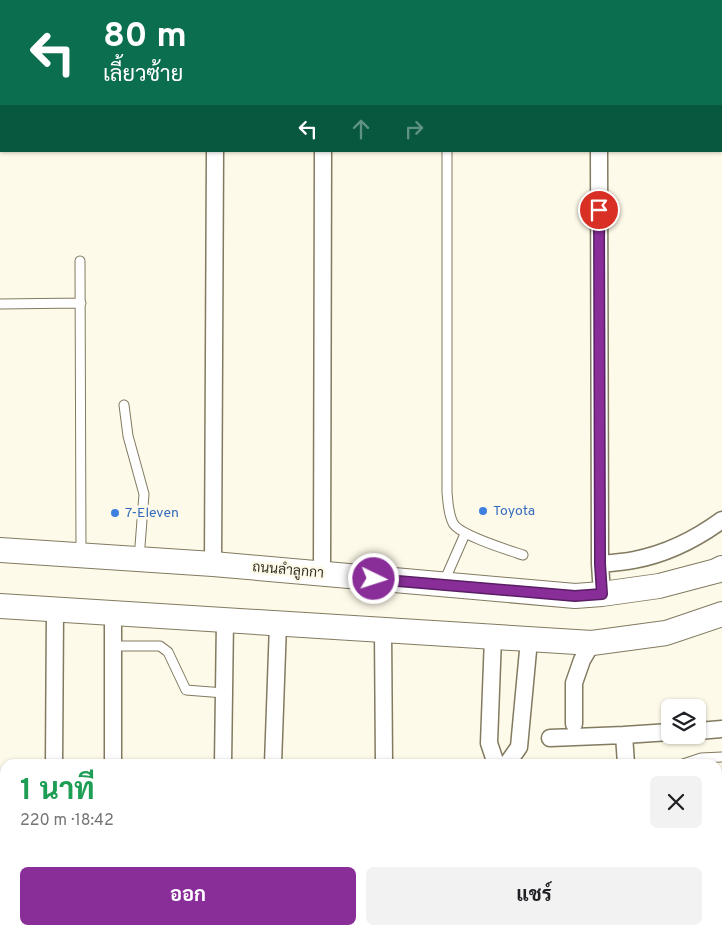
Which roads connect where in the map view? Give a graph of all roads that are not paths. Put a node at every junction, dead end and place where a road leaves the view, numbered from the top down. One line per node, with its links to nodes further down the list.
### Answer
1 (215, 152): 15 (street)
2 (323, 152): 18 (street)
3 (447, 152): 10 (lane)
4 (599, 152): 16 (street)
5 (80, 261): 7 (lane)
6 (0, 304): 7 (lane)
7 (81, 304): 13 (lane)
8 (124, 405): 14 (lane)
9 (722, 520): 16 (street)
10 (465, 534): 12 (lane); 19 (lane)
11 (0, 550): 13 (main road, ถนนลำลูกกา)
12 (523, 555)
13 (81, 556): 14 (main road, ถนนลำลูกกา)
14 (139, 560): 15 (main road, ถนนลำลูกกา)
15 (213, 564): 18 (main road, ถนนลำลูกกา)
16 (600, 564): 20 (street)
17 (722, 568): 20 (main road, ถนนลำลูกกา)
18 (322, 575): 19 (main road, ถนนลำลูกกา)
19 (443, 584): 20 (main road, ถนนลำลูกกา)
20 (602, 594)
21 (0, 606): 22 (main road)
22 (56, 610): 23 (main road); 40 (street)
23 (113, 614): 25 (main road); 31 (street)
24 (722, 614): 30 (main road)
25 (225, 620): 26 (main road); 32 (street)
26 (278, 624): 27 (main road); 43 (street)
27 (383, 630): 28 (main road); 44 (street)
28 (492, 637): 29 (main road); 45 (street)
29 (529, 640): 30 (main road); 46 (street)
30 (592, 643): 33 (street)
31 (113, 646): 32 (lane); 41 (street)
32 (224, 693): 42 (street)
33 (574, 724)
34 (722, 729): 35 (street)
35 (706, 730)
36 (661, 733): 37 (street)
37 (624, 735): 38 (street); 47 (street)
38 (550, 738)
39 (722, 757): 48 (lane)
40 (54, 759)
41 (113, 759)
42 (223, 759)
43 (274, 759)
44 (384, 759)
45 (494, 759)
46 (511, 759)
47 (626, 759)
48 (697, 759)

